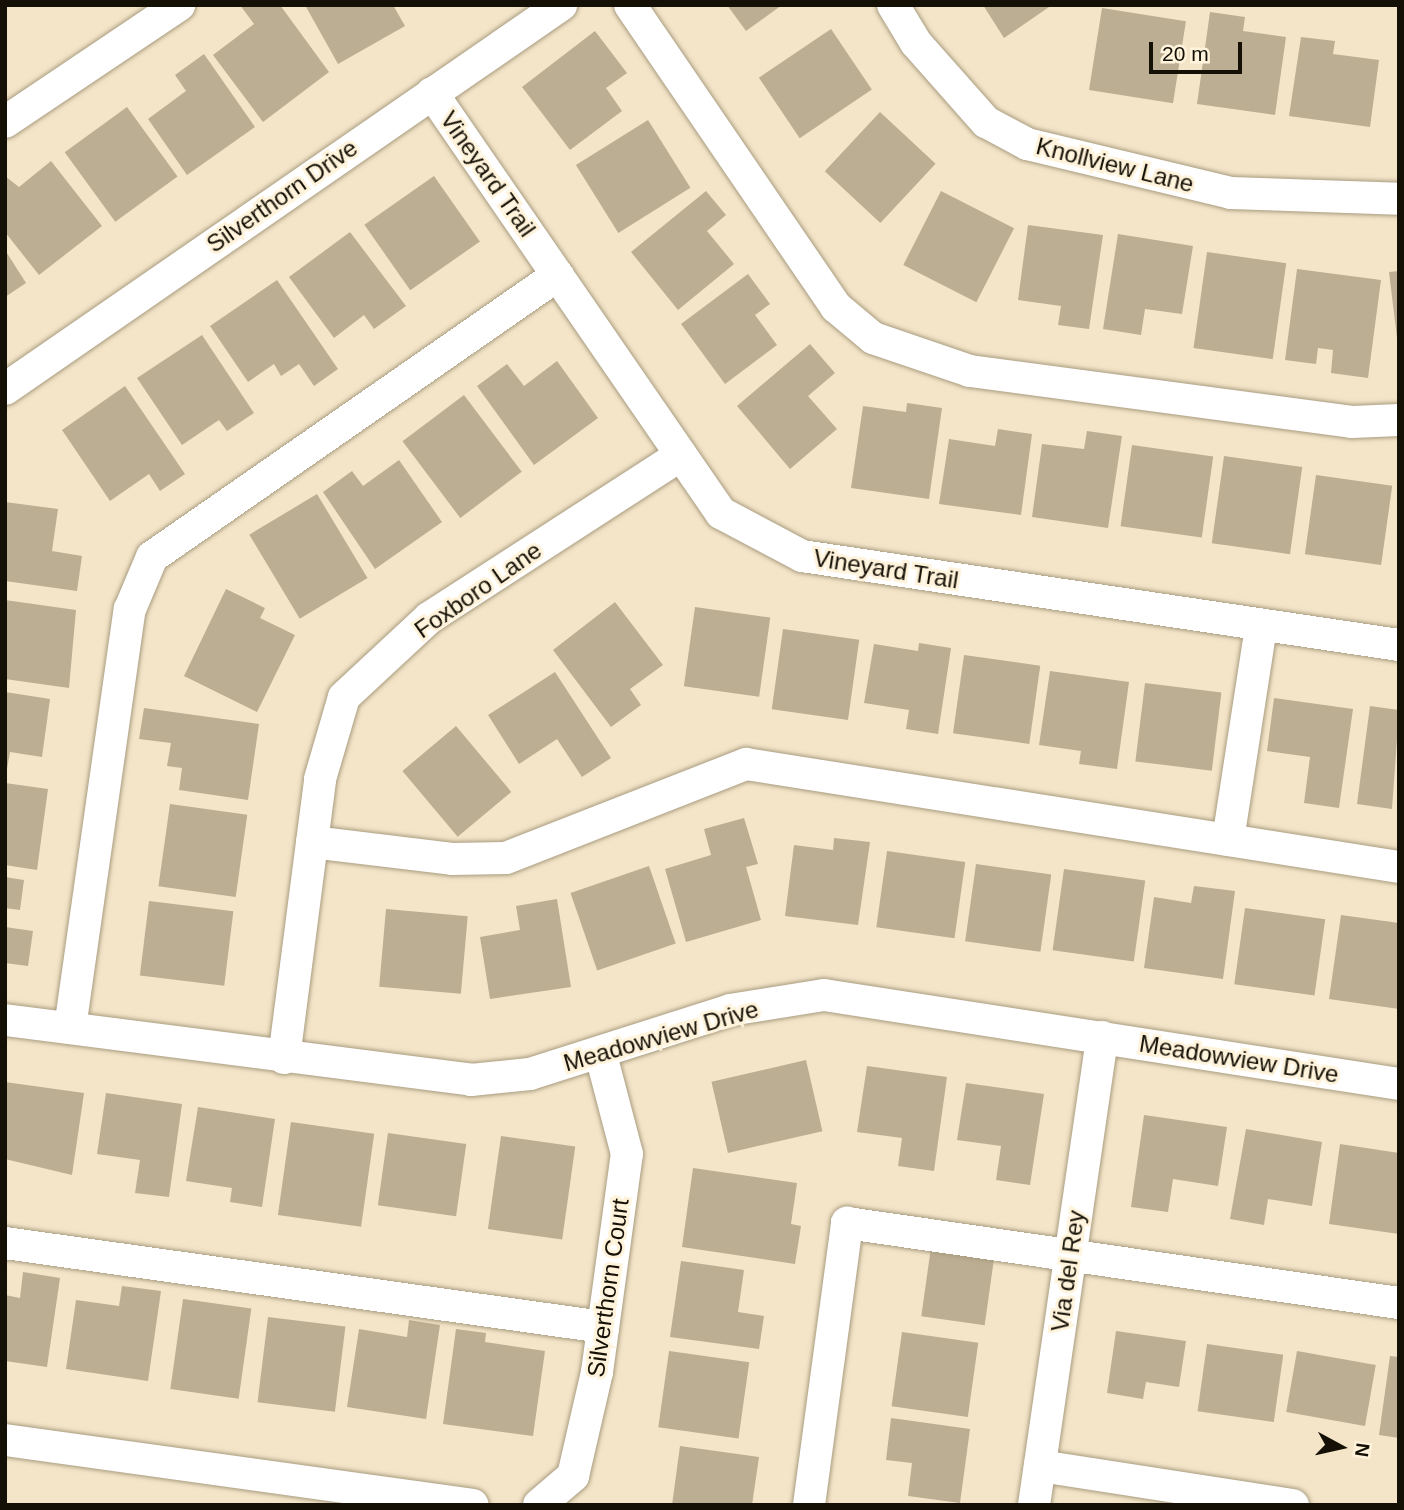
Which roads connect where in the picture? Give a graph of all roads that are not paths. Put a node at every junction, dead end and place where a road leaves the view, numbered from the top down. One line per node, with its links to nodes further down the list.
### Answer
1 (178, 5): 6 (street)
2 (561, 5): 5 (street, Silverthorn Drive)
3 (629, 5): 10 (street)
4 (893, 5): 7 (street, Knollview Lane)
5 (432, 93): 8 (street, Vineyard Trail); 9 (street, Silverthorn Drive)
6 (5, 122)
7 (1399, 199)
8 (558, 275): 11 (street, Vineyard Trail); 18 (street)
9 (5, 389)
10 (1399, 421)
11 (681, 455): 12 (street, Vineyard Trail); 15 (street, Foxboro Lane)
12 (1261, 626): 13 (street, Vineyard Trail); 14 (street)
13 (1399, 645)
14 (1228, 840): 15 (street); 16 (street)
15 (312, 842): 21 (street, Foxboro Lane)
16 (1399, 867)
17 (5, 1020): 18 (street, Meadowview Drive)
18 (70, 1028): 21 (street, Meadowview Drive)
19 (1102, 1037): 20 (street, Meadowview Drive); 22 (street, Meadowview Drive); 24 (street, Via del Rey)
20 (601, 1055): 21 (street, Meadowview Drive); 26 (street, Silverthorn Court)
21 (285, 1058)
22 (1399, 1084)
23 (5, 1243): 26 (street)
24 (1071, 1251): 25 (street); 28 (street, Via del Rey); 31 (street)
25 (1399, 1303)
26 (603, 1327): 30 (street, Silverthorn Court)
27 (5, 1440): 29 (street)
28 (1040, 1466): 32 (street, Via del Rey); 33 (street)
29 (472, 1505)
30 (539, 1505)
31 (809, 1505)
32 (1034, 1505)
33 (1293, 1505)

